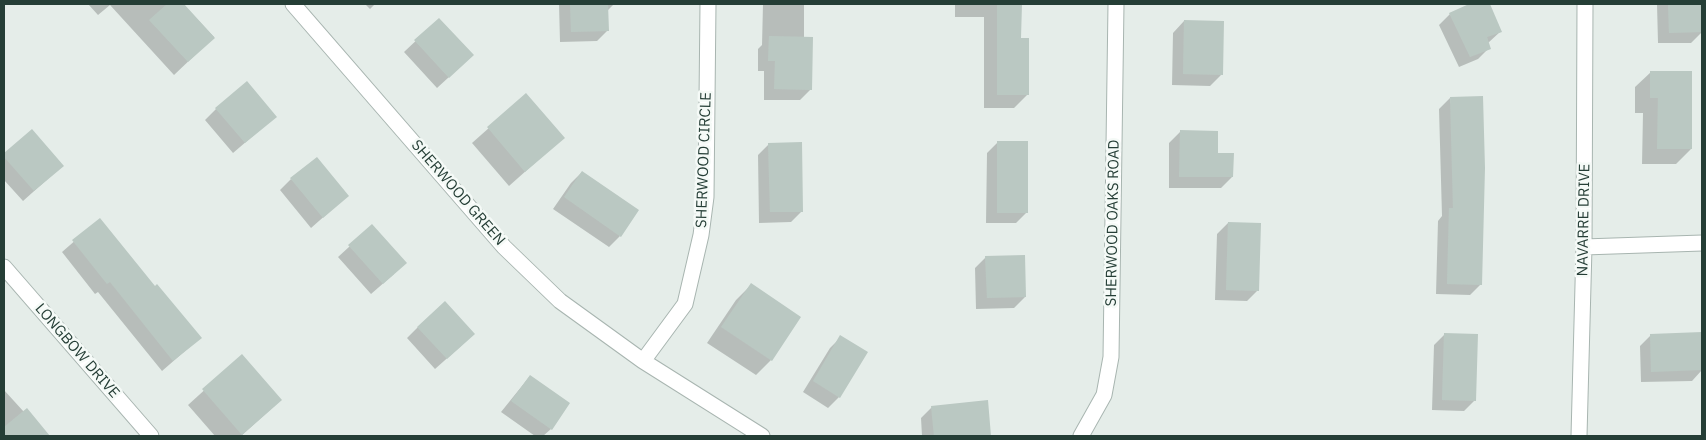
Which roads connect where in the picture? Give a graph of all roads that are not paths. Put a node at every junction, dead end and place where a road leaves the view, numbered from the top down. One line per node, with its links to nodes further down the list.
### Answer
1 (293, 4): 8 (street, SHERWOOD GREEN)
2 (708, 4): 8 (street, SHERWOOD CIRCLE)
3 (1116, 4): 11 (street, SHERWOOD OAKS ROAD)
4 (1585, 4): 6 (street, NAVARRE DRIVE)
5 (1702, 242): 6 (street)
6 (1584, 247): 12 (street, NAVARRE DRIVE)
7 (4, 266): 9 (street, LONGBOW DRIVE)
8 (642, 361): 10 (street)
9 (151, 436)
10 (762, 436)
11 (1081, 436)
12 (1580, 436)

